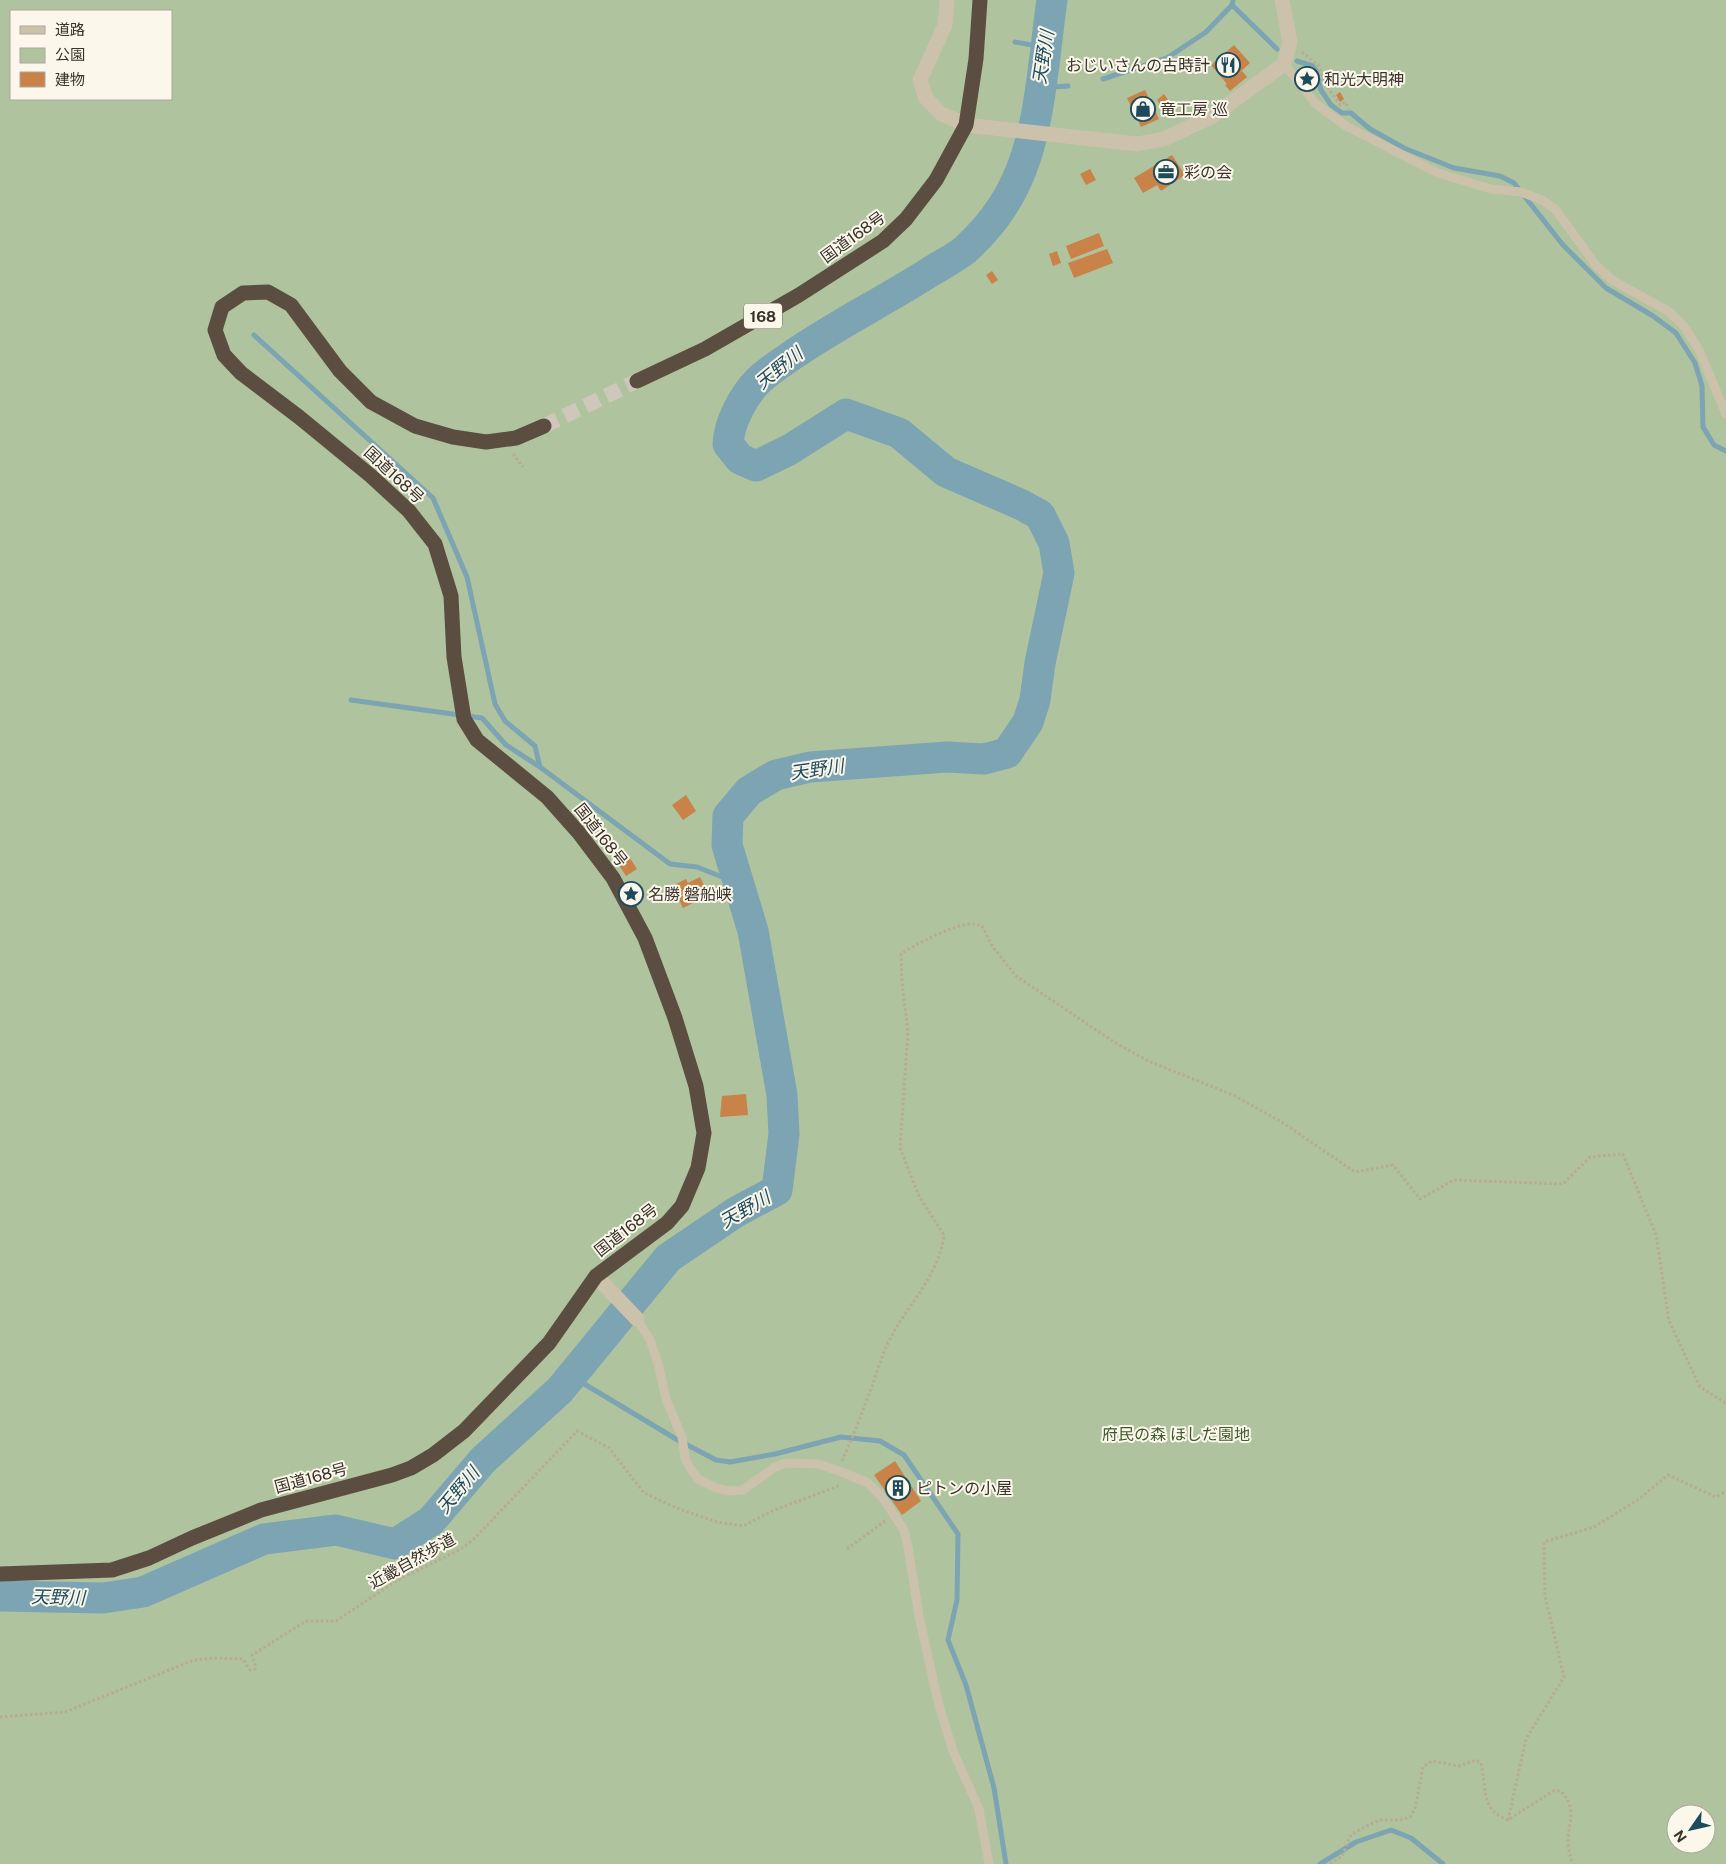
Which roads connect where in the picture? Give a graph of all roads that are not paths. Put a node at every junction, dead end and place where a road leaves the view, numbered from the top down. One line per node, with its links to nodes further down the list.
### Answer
1 (947, 0): 5 (street)
2 (980, 0): 5 (highway, 国道168号 / 168)
3 (1282, 0): 4 (street)
4 (1284, 64): 5 (street); 7 (lane)
5 (966, 125): 6 (highway, 国道168号 / 168)
6 (637, 381)
7 (1726, 414)
8 (544, 426): 9 (highway, 国道168号)
9 (601, 1281): 10 (street); 11 (highway, 国道168号)
10 (637, 1319): 12 (lane)
11 (0, 1574)
12 (989, 1864)

